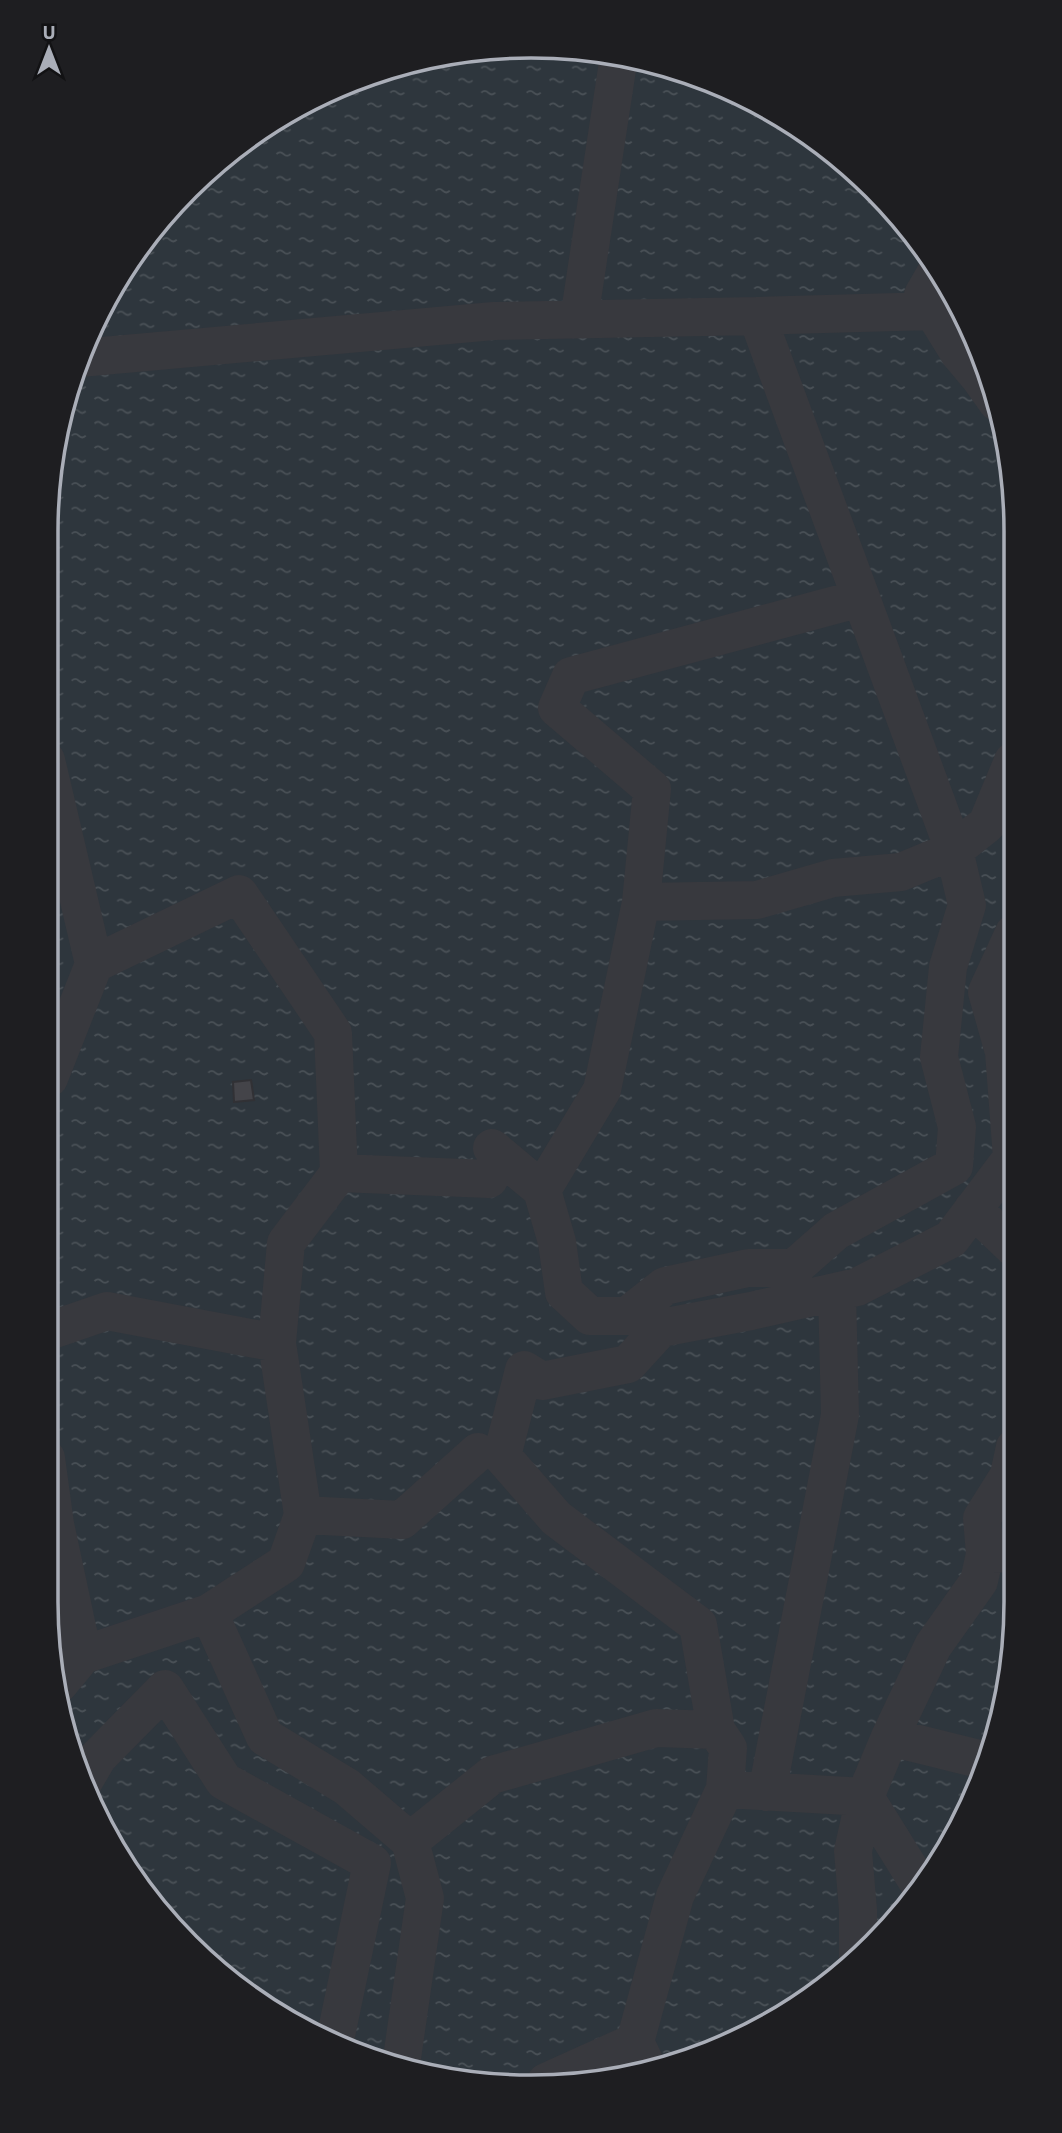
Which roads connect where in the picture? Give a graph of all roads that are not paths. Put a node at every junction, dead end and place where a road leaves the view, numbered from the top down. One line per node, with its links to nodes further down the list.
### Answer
1 (617, 66): 5 (lane)
2 (932, 280): 3 (lane)
3 (945, 309): 4 (lane); 7 (lane)
4 (757, 316): 5 (lane); 8 (lane)
5 (579, 319): 6 (lane)
6 (91, 357)
7 (977, 375)
8 (861, 598): 11 (lane); 12 (lane)
9 (1004, 783): 11 (lane)
10 (58, 811): 14 (lane)
11 (954, 850): 12 (lane); 19 (lane)
12 (641, 902): 19 (lane)
13 (1004, 955): 15 (lane)
14 (94, 964): 16 (lane); 18 (lane)
15 (1004, 1052)
16 (58, 1055)
17 (1004, 1168): 20 (lane)
18 (339, 1172): 19 (lane); 24 (lane)
19 (542, 1190)
20 (973, 1209): 21 (lane); 22 (lane)
21 (1004, 1238)
22 (837, 1292): 32 (lane); 37 (lane)
23 (58, 1328): 24 (lane)
24 (277, 1343): 27 (lane)
25 (478, 1452): 27 (lane)
26 (1004, 1483): 29 (lane)
27 (303, 1515): 30 (lane)
28 (58, 1551): 31 (lane)
29 (1000, 1553): 33 (lane)
30 (209, 1613): 31 (lane); 39 (lane)
31 (71, 1670)
32 (716, 1730): 36 (lane); 39 (lane)
33 (890, 1737): 34 (lane); 38 (lane)
34 (977, 1758)
35 (89, 1771): 42 (lane)
36 (725, 1789): 37 (lane); 43 (lane)
37 (767, 1792): 38 (lane)
38 (866, 1797): 40 (lane); 41 (lane)
39 (410, 1841): 44 (lane)
40 (915, 1877)
41 (858, 1944)
42 (337, 2033)
43 (641, 2055): 45 (lane)
44 (402, 2057)
45 (580, 2072)

